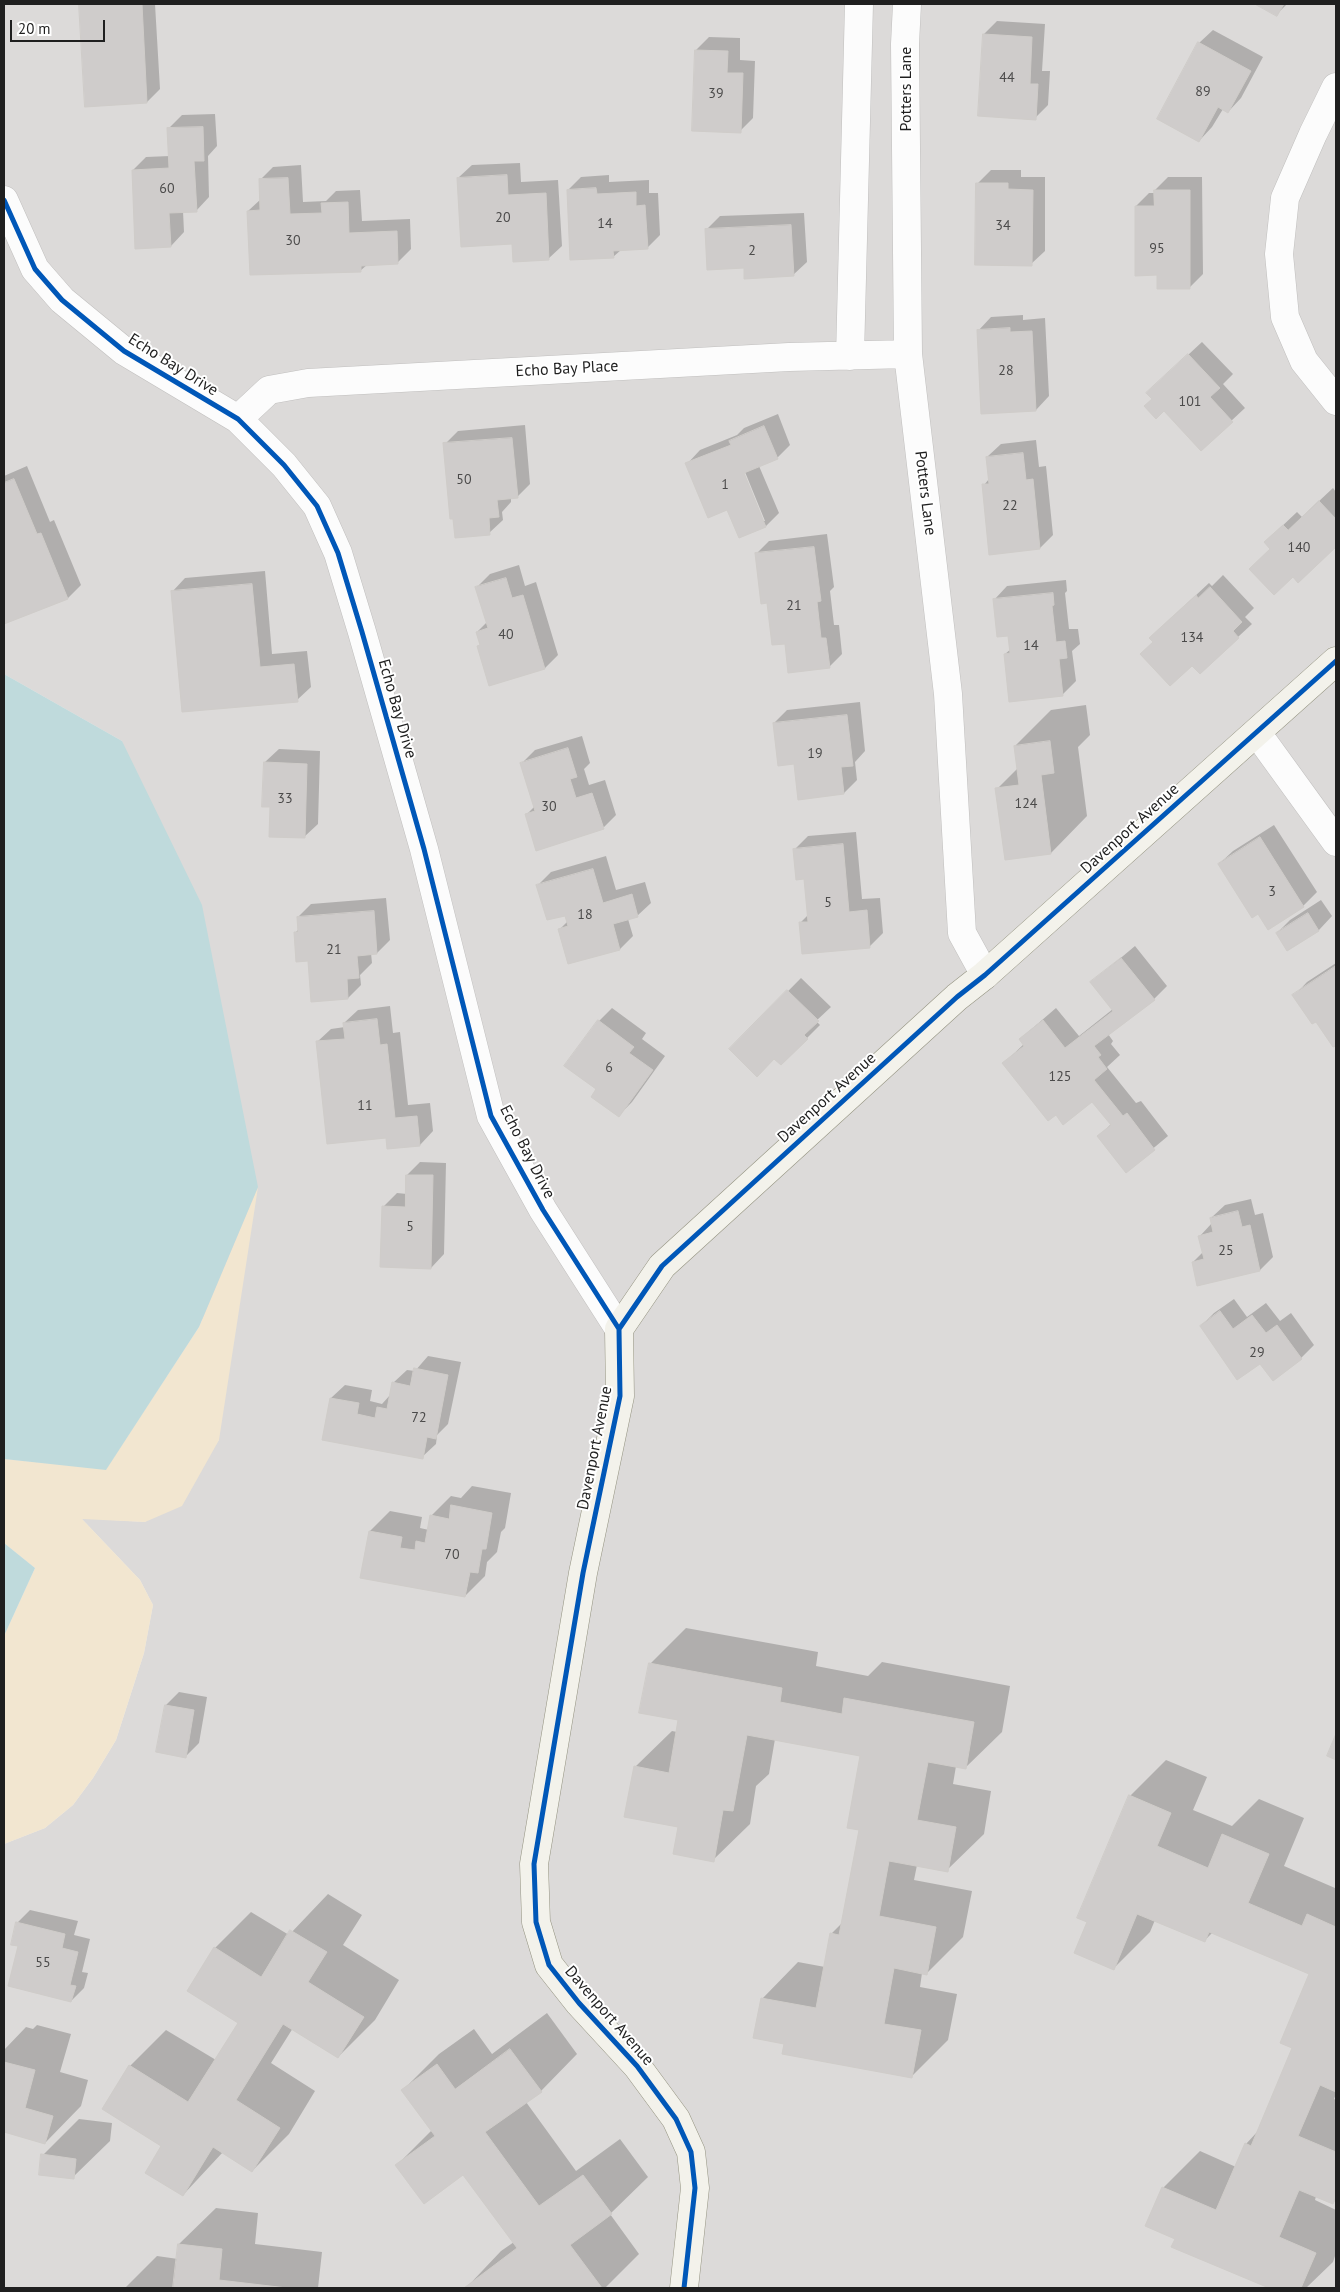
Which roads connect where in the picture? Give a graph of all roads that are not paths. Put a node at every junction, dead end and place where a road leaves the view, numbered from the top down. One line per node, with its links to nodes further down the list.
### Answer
1 (859, 4): 6 (street)
2 (908, 4): 5 (street, Potters Lane)
3 (1336, 87): 7 (street)
4 (4, 200): 8 (street, Echo Bay Drive)
5 (908, 354): 6 (street, Echo Bay Place); 12 (street, Potters Lane)
6 (850, 356): 8 (street, Echo Bay Place)
7 (1336, 400)
8 (238, 419): 13 (street, Echo Bay Drive)
9 (1336, 660): 10 (street, Davenport Avenue)
10 (1256, 733): 11 (street); 12 (street, Davenport Avenue)
11 (1336, 842)
12 (985, 975): 13 (street, Davenport Avenue)
13 (619, 1329): 14 (street, Davenport Avenue)
14 (684, 2288)

